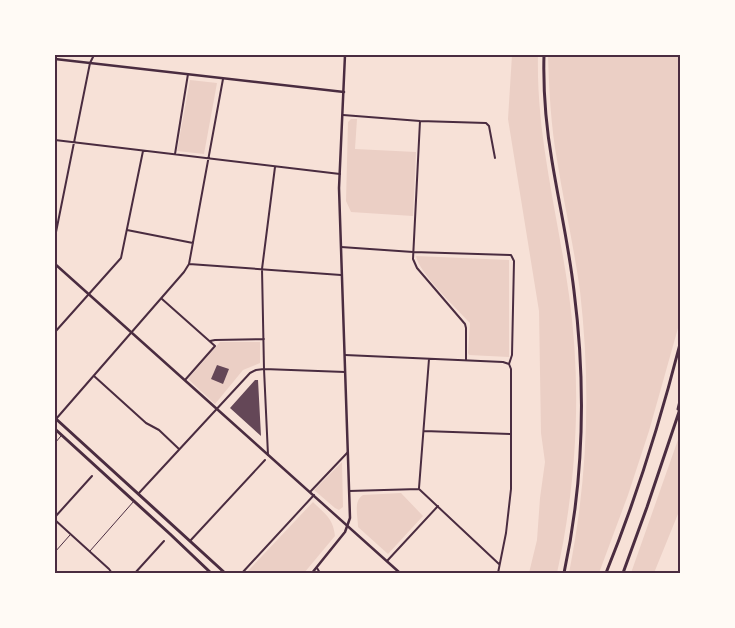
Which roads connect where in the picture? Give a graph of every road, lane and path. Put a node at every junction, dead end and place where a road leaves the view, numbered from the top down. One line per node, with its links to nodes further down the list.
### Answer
1 (94, 55): 5 (street)
2 (345, 55): 8 (street)
3 (544, 55): 84 (main road)
4 (55, 60): 5 (street)
5 (90, 64): 6 (street); 12 (street)
6 (188, 74): 7 (street); 14 (street)
7 (223, 78): 8 (street); 15 (street)
8 (344, 92): 9 (street)
9 (343, 115): 10 (street); 18 (street)
10 (420, 121): 16 (street); 23 (street)
11 (55, 140): 12 (street)
12 (74, 142): 13 (street); 20 (street)
13 (143, 151): 14 (street); 19 (street)
14 (175, 154): 15 (street)
15 (208, 158): 17 (street); 21 (street)
16 (494, 158)
17 (275, 166): 18 (street); 26 (street)
18 (340, 174): 22 (street)
19 (127, 230): 21 (street); 28 (street)
20 (55, 237)
21 (193, 242): 25 (street)
22 (341, 247): 23 (street); 27 (street)
23 (414, 252): 37 (street); 38 (street)
24 (55, 264): 28 (street)
25 (189, 264): 26 (street); 29 (street)
26 (262, 269): 27 (street); 32 (street)
27 (342, 276): 35 (street)
28 (89, 295): 30 (street); 31 (street)
29 (161, 298): 31 (street); 33 (street)
30 (55, 332)
31 (132, 333): 41 (street); 42 (street)
32 (264, 339): 33 (street); 39 (street)
33 (210, 341): 42 (street)
34 (680, 344): 85 (main road)
35 (345, 355): 36 (street); 40 (street)
36 (429, 359): 37 (street); 49 (street)
37 (466, 360): 38 (street)
38 (509, 364): 50 (street)
39 (264, 369): 40 (street); 44 (street); 55 (street)
40 (345, 372): 54 (street)
41 (94, 376): 46 (street); 53 (street)
42 (185, 380): 44 (street)
43 (680, 401): 47 (main road)
44 (216, 408): 53 (street); 55 (street)
45 (680, 409): 47 (main road)
46 (55, 419): 61 (main road)
47 (674, 424): 86 (main road)
48 (55, 429): 51 (main road)
49 (424, 431): 50 (street); 58 (street)
50 (511, 434): 73 (street)
51 (62, 436): 52 (street); 63 (main road)
52 (55, 444)
53 (179, 449): 61 (street)
54 (348, 452): 59 (street); 60 (street)
55 (268, 455): 60 (street)
56 (265, 460): 69 (street)
57 (92, 476): 65 (street)
58 (420, 489): 59 (street); 64 (street)
59 (349, 491): 66 (street)
60 (310, 492): 62 (street)
61 (138, 494): 69 (main road)
62 (314, 495): 66 (street); 79 (street)
63 (134, 501): 70 (street); 77 (main road)
64 (438, 506): 72 (street); 73 (street)
65 (55, 519): 67 (street)
66 (348, 526): 72 (street); 74 (street)
67 (71, 534): 70 (street); 71 (street)
68 (164, 541): 76 (street)
69 (190, 541): 78 (main road)
70 (90, 551): 75 (street)
71 (55, 552)
72 (387, 561): 82 (street)
73 (500, 564): 83 (street)
74 (316, 568): 80 (street); 81 (street)
75 (112, 573)
76 (135, 573)
77 (211, 573)
78 (225, 573)
79 (242, 573)
80 (312, 573)
81 (320, 573)
82 (400, 573)
83 (498, 573)
84 (564, 573)
85 (606, 573)
86 (623, 573)

